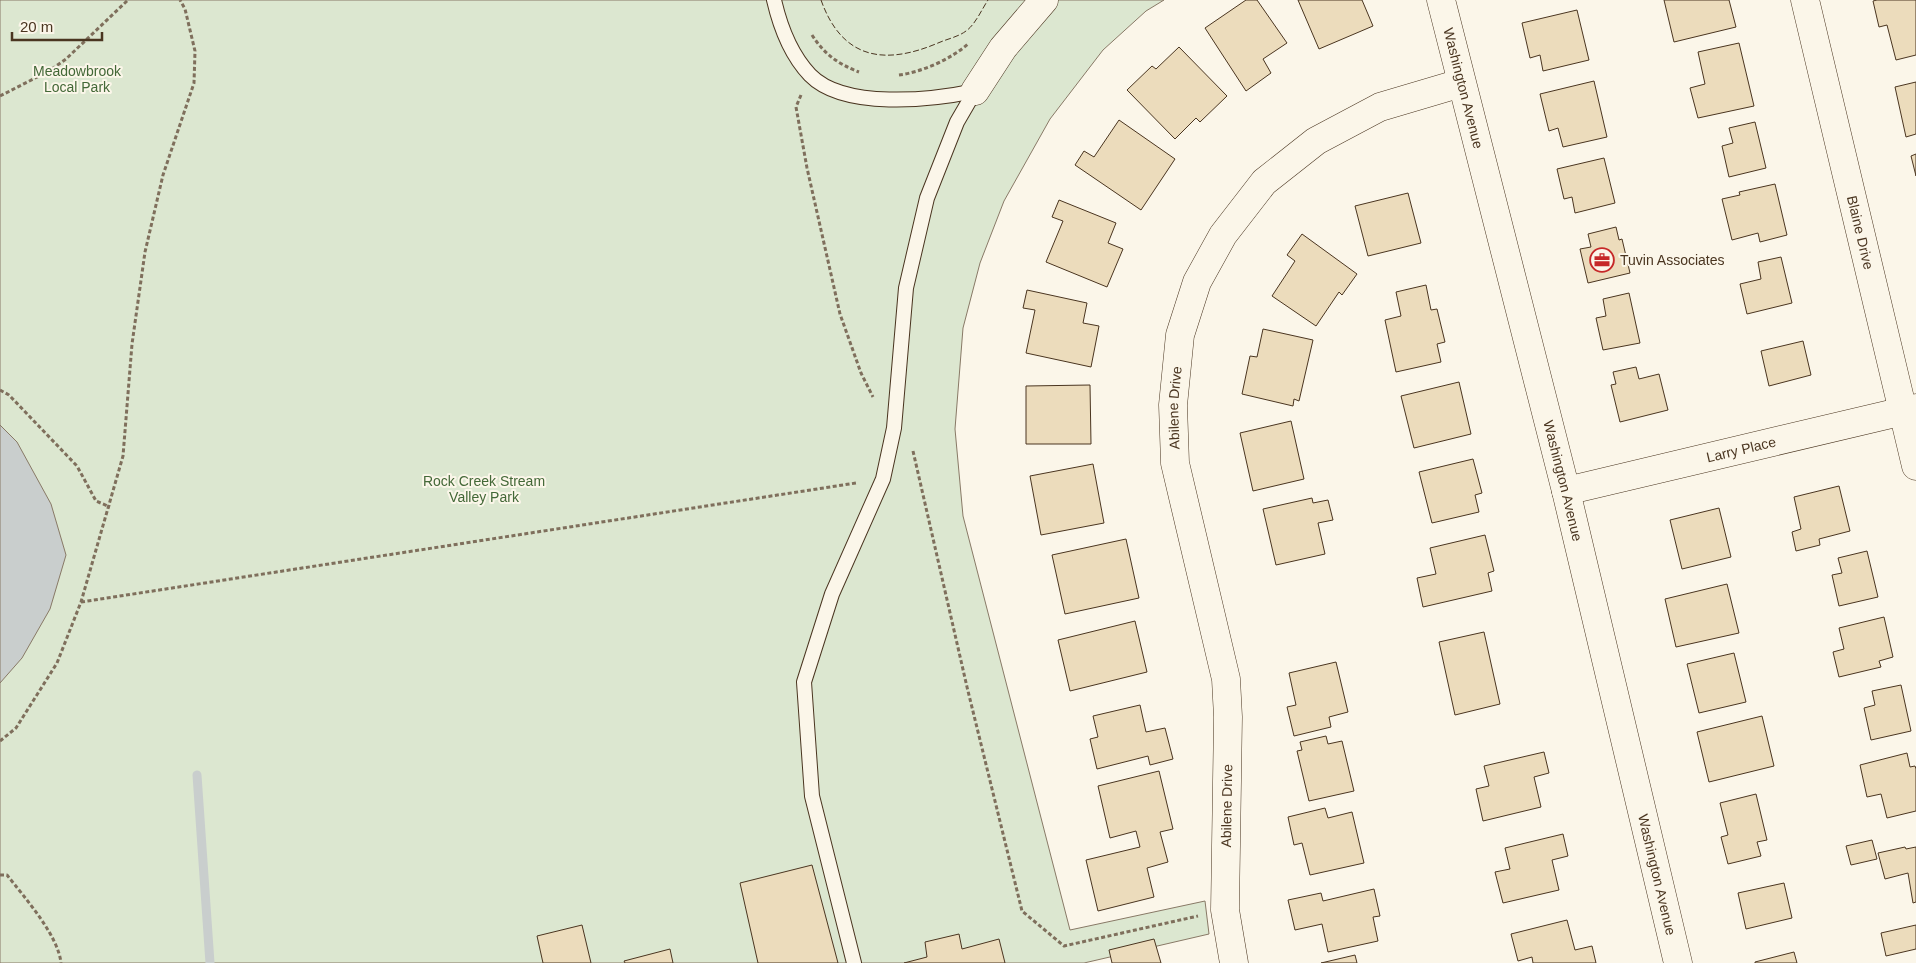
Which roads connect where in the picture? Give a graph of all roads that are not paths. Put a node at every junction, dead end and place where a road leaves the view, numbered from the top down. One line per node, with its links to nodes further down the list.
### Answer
1 (774, 0): 6 (lane)
2 (1044, 0): 6 (street)
3 (1441, 0): 5 (street, Washington Avenue)
4 (1805, 0): 7 (street, Blaine Drive)
5 (1462, 83): 9 (street, Washington Avenue); 11 (street, Abilene Drive)
6 (975, 91): 10 (lane)
7 (1910, 410): 8 (street, Blaine Drive); 9 (street, Larry Place)
8 (1916, 466)
9 (1566, 491): 12 (street, Washington Avenue)
10 (854, 963)
11 (1234, 963)
12 (1678, 963)

